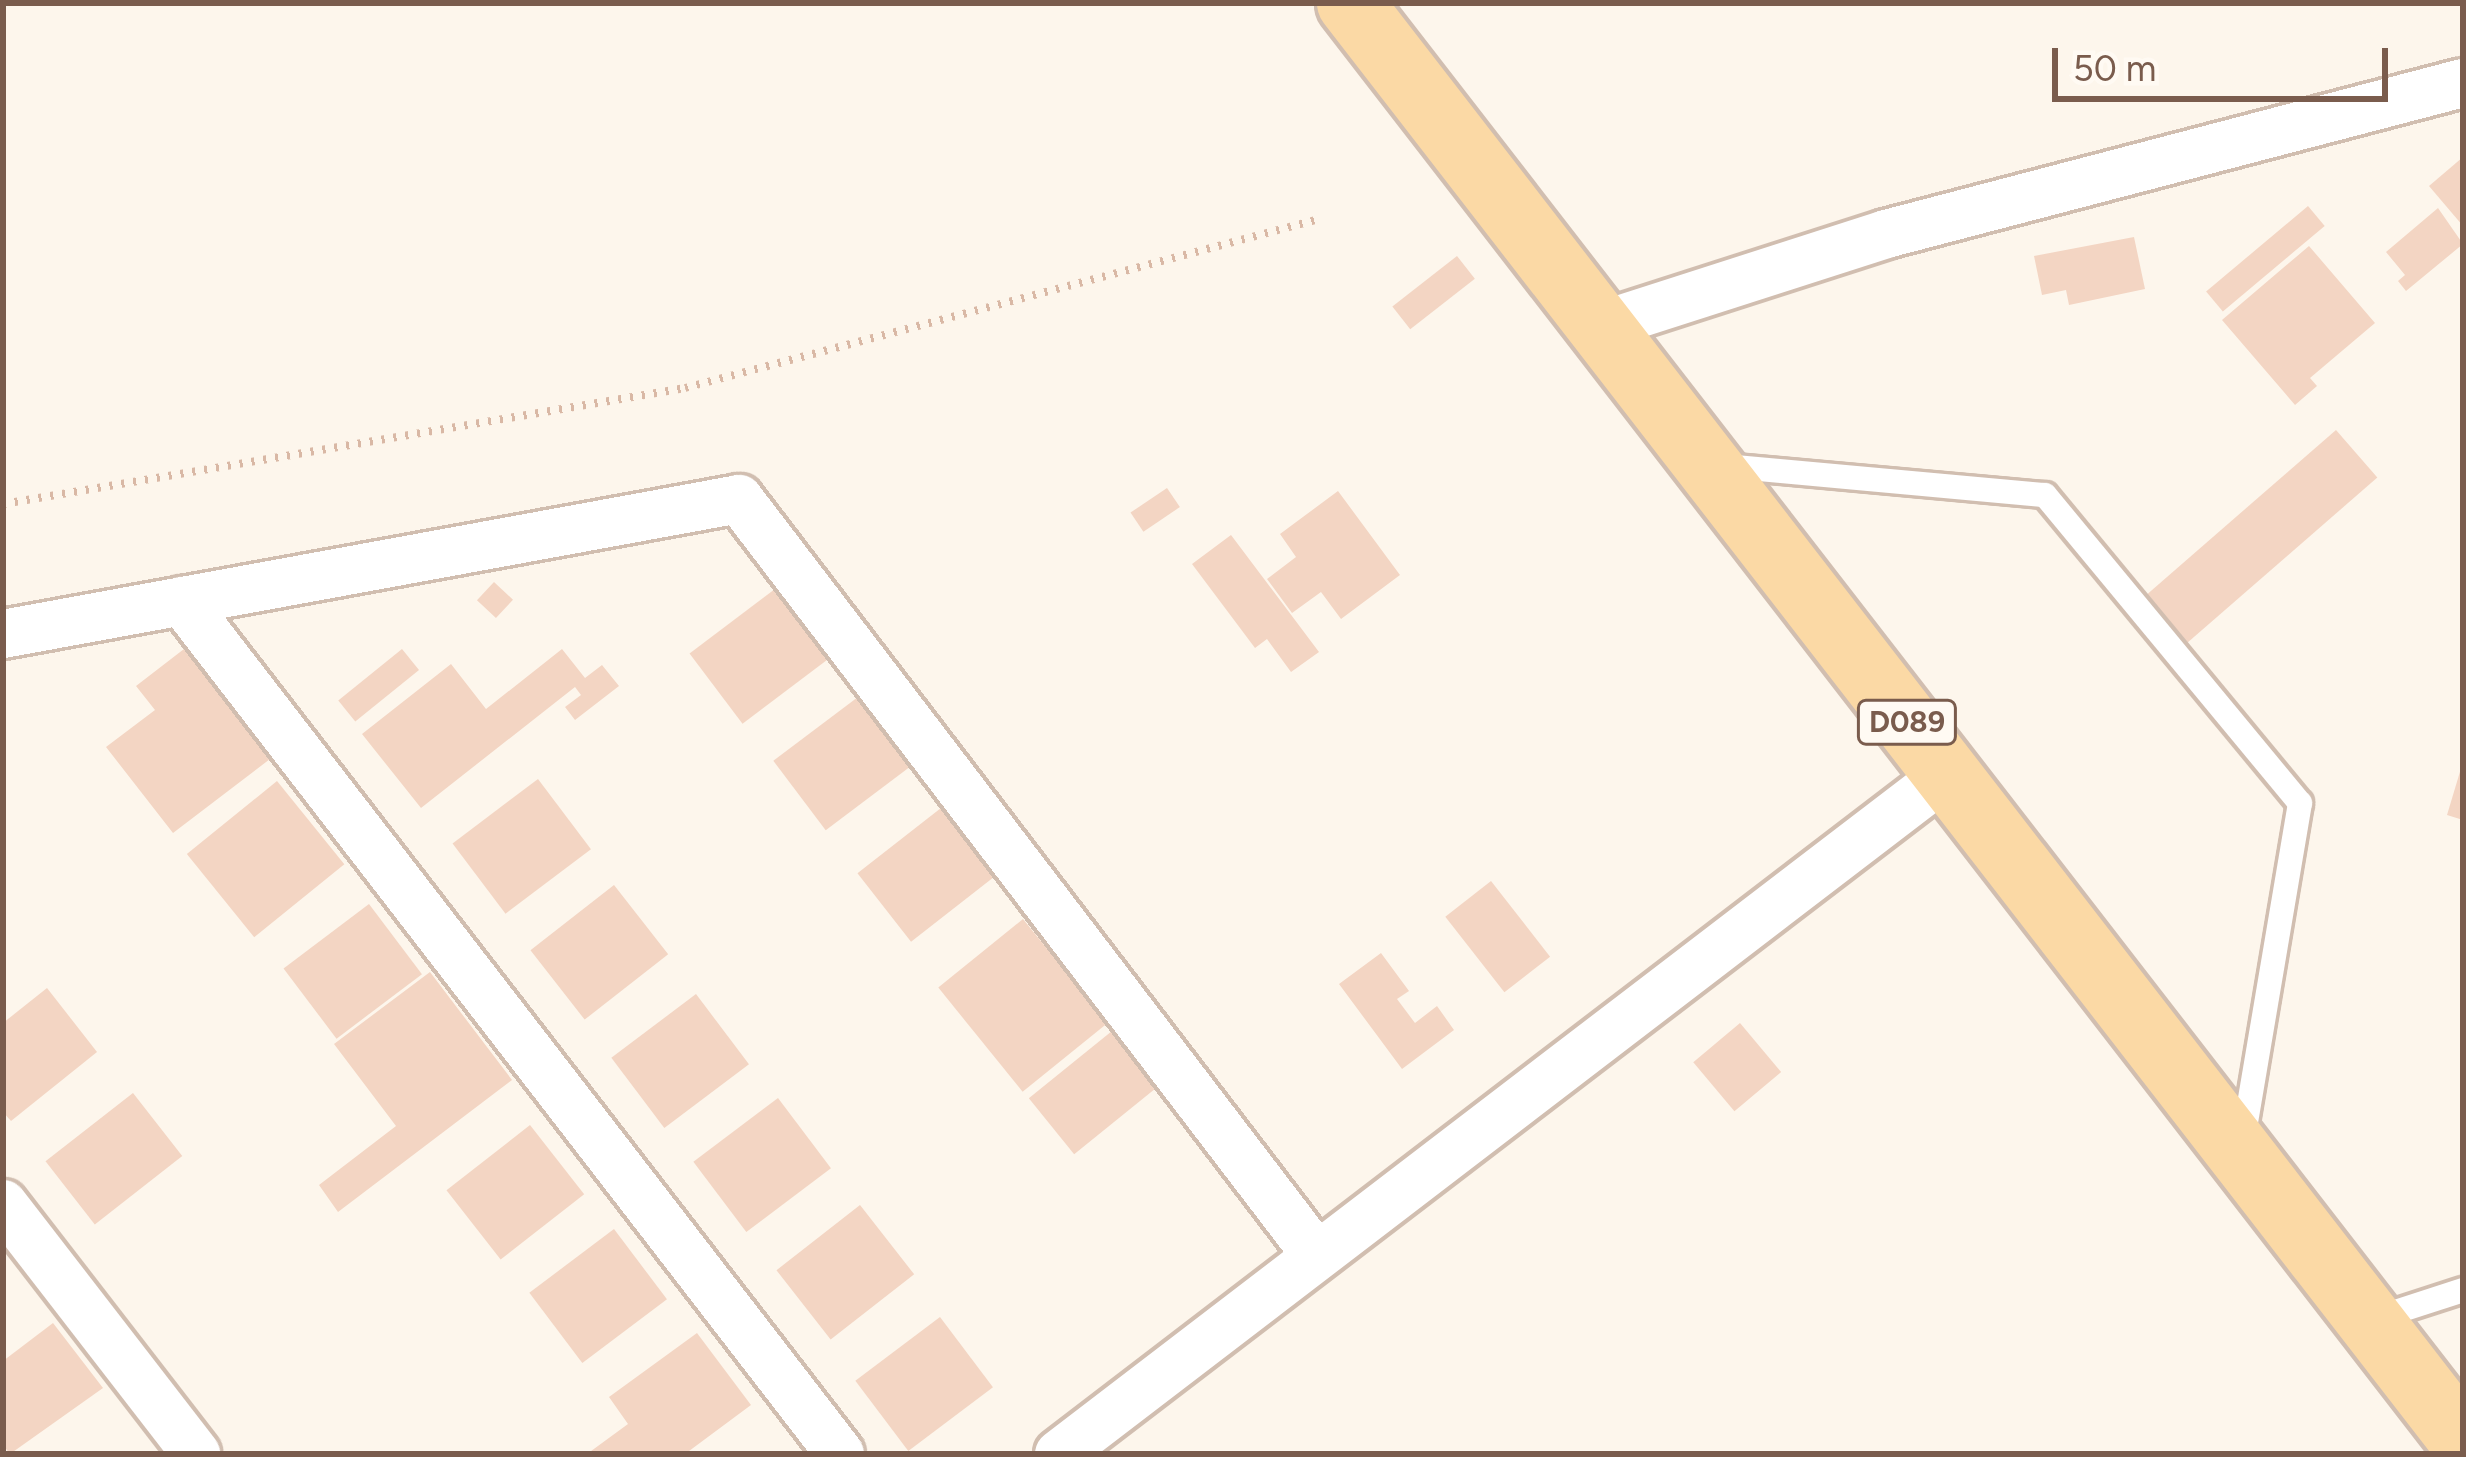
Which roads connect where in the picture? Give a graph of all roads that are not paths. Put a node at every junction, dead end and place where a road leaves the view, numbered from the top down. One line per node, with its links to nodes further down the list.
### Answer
1 (1350, 3): 3 (main road, D089)
2 (2463, 82): 3 (street)
3 (1600, 326): 4 (main road, D089)
4 (1708, 465): 7 (main road, D089); 8 (lane)
5 (182, 601): 6 (street); 10 (street); 15 (street)
6 (3, 634)
7 (1947, 774): 8 (main road, D089); 10 (street)
8 (2241, 1154): 12 (main road, D089)
9 (3, 1204): 14 (street)
10 (1317, 1256): 16 (street)
11 (2463, 1290): 12 (lane)
12 (2369, 1320): 13 (main road, D089)
13 (2463, 1441)
14 (196, 1454)
15 (840, 1454)
16 (1059, 1454)

